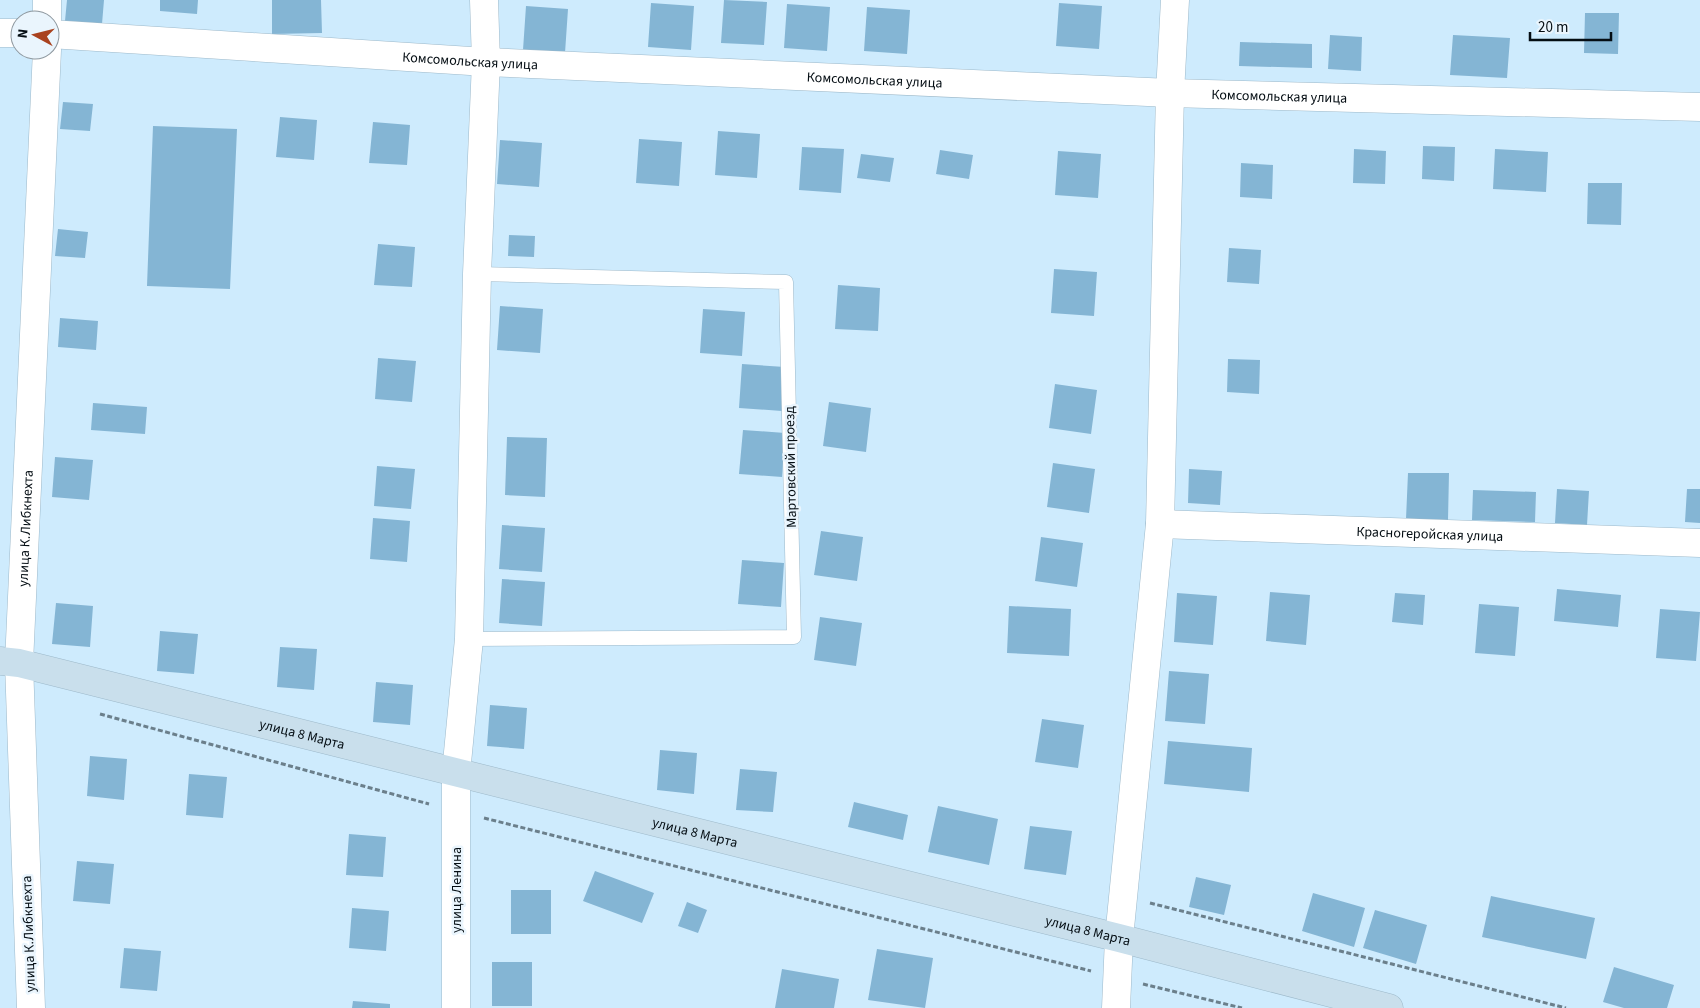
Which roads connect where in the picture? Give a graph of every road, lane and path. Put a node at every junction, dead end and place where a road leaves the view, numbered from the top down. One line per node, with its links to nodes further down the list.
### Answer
1 (484, 0): 5 (street, улица Ленина)
2 (1175, 0): 6 (street)
3 (60, 35): 5 (street, Комсомольская улица)
4 (46, 60): 12 (street, улица К.Либкнехта)
5 (486, 62): 6 (street, Комсомольская улица); 8 (street, улица Ленина)
6 (1170, 94): 7 (street, Комсомольская улица); 9 (street)
7 (1700, 107)
8 (476, 274): 11 (street, улица Ленина); 11 (lane, Мартовский проезд)
9 (1160, 524): 10 (street, Красногеройская улица); 16 (street)
10 (1700, 543)
11 (469, 639): 14 (street, улица Ленина)
12 (9, 662): 14 (main road, улица 8 Марта); 19 (street, улица К.Либкнехта)
13 (96, 713): 15 (path)
14 (456, 773): 15 (street, улица Ленина); 17 (main road, улица 8 Марта)
15 (456, 811): 18 (path); 20 (street, улица Ленина)
16 (1123, 896): 17 (street); 24 (path)
17 (1119, 938): 18 (street); 23 (main road, улица 8 Марта)
18 (1117, 977): 21 (street); 22 (path)
19 (31, 1008)
20 (456, 1008)
21 (1116, 1008)
22 (1242, 1008)
23 (1389, 1008)
24 (1566, 1008)

